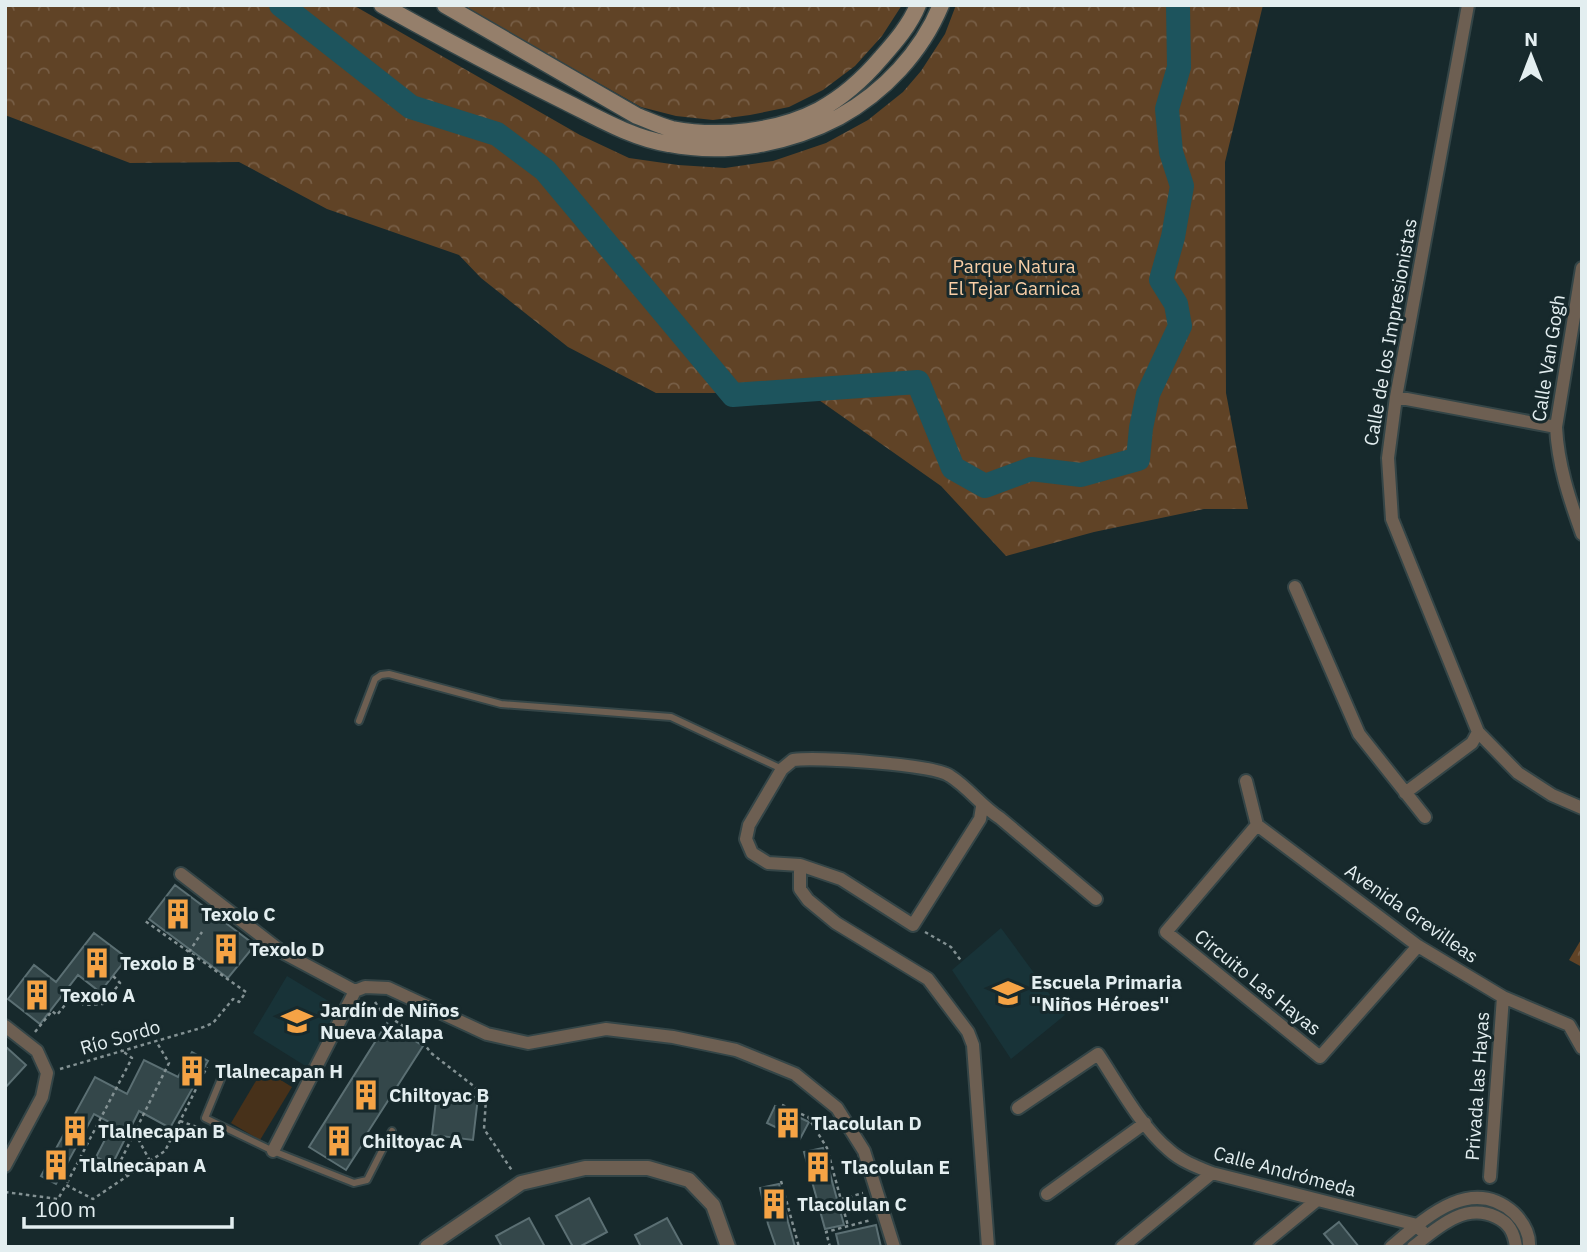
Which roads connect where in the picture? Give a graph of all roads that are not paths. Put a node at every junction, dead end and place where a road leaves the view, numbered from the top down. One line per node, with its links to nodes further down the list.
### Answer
1 (382, 5): 4 (main road)
2 (445, 5): 3 (main road)
3 (918, 5)
4 (941, 5)
5 (1468, 5): 7 (street, Calle de los Impresionistas)
6 (1582, 268): 8 (street, Calle Van Gogh)
7 (1396, 397): 8 (street); 12 (street, Calle de los Impresionistas)
8 (1556, 427): 9 (street, Calle Van Gogh)
9 (1582, 534)
10 (1295, 587): 15 (street)
11 (359, 721): 13 (lane)
12 (1478, 732): 15 (street); 17 (street, Calle de los Impresionistas)
13 (782, 769): 16 (street); 20 (street)
14 (1246, 781): 19 (street)
15 (1405, 793): 18 (street)
16 (982, 807): 20 (street); 22 (street)
17 (1582, 808)
18 (1425, 817)
19 (1257, 825): 23 (street, Avenida Grevilleas); 23 (street, Circuito Las Hayas)
20 (800, 865): 43 (street)
21 (181, 874): 24 (street)
22 (1096, 899)
23 (1418, 946): 25 (street, Avenida Grevilleas)
24 (360, 989): 32 (street); 42 (street)
25 (1503, 997): 27 (street, Avenida Grevilleas); 35 (street, Privada las Hayas)
26 (5, 1026): 33 (street)
27 (1582, 1048)
28 (222, 1079): 32 (lane)
29 (1018, 1108): 30 (street, Calle Andrómeda)
30 (1145, 1123): 34 (street, Calle Andrómeda); 36 (street)
31 (391, 1131): 32 (lane)
32 (273, 1150)
33 (5, 1166)
34 (1212, 1173): 37 (street, Calle Andrómeda); 44 (street)
35 (1490, 1177)
36 (1047, 1194)
37 (1317, 1200): 38 (street, Calle Andrómeda); 45 (street)
38 (1417, 1225): 39 (street); 46 (street); 49 (street)
39 (1426, 1236): 47 (street); 48 (street)
40 (427, 1247): 41 (street)
41 (728, 1247)
42 (894, 1247)
43 (988, 1247)
44 (1122, 1247)
45 (1260, 1247)
46 (1391, 1247)
47 (1413, 1247)
48 (1516, 1247)
49 (1529, 1247)

